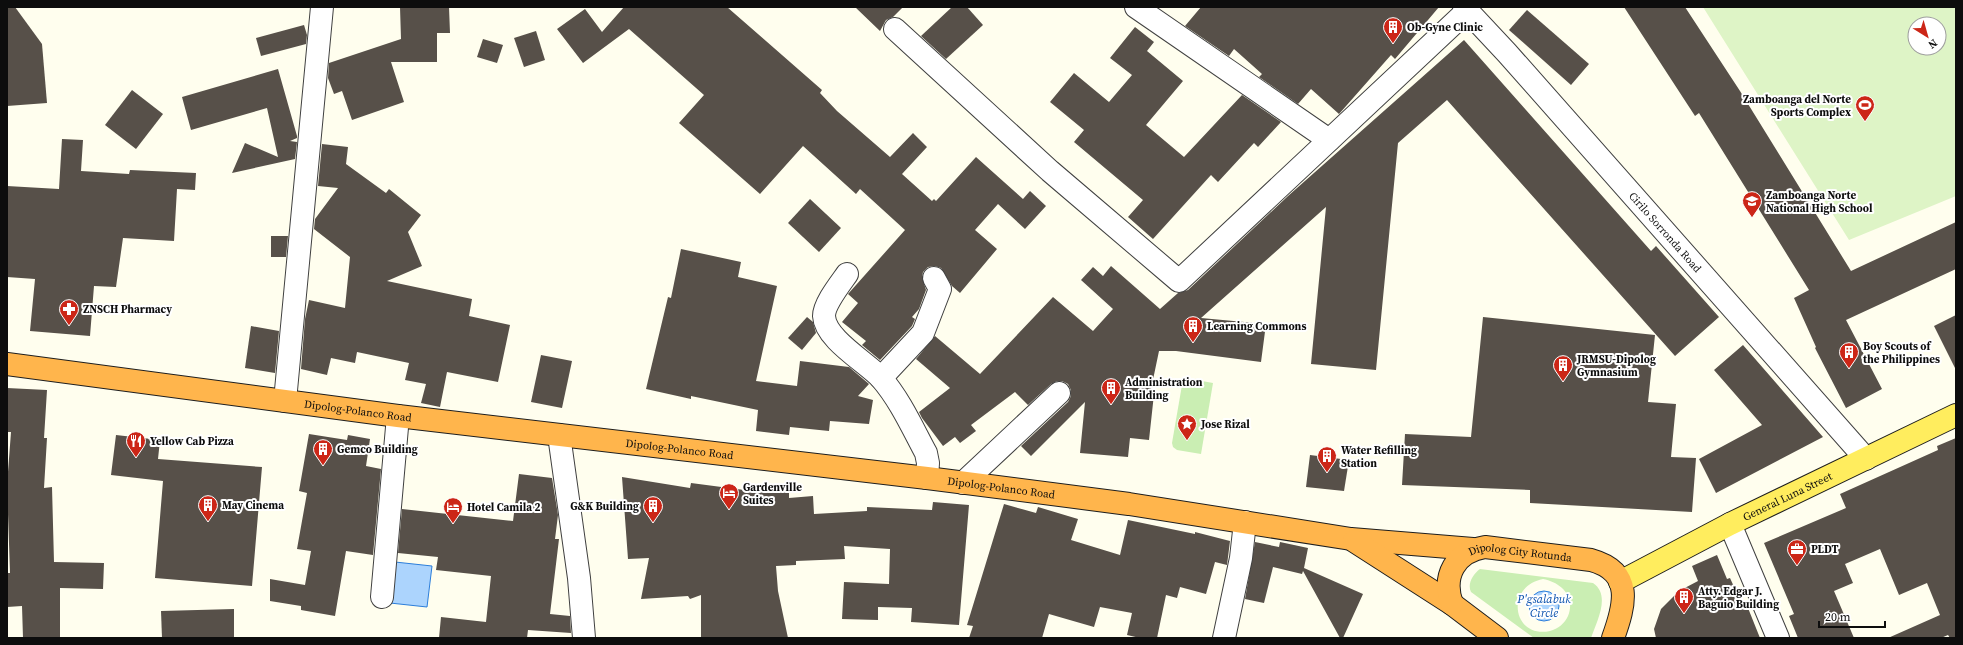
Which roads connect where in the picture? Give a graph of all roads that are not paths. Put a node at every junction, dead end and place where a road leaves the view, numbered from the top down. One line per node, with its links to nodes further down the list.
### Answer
1 (322, 7): 11 (street)
2 (1136, 7): 5 (street)
3 (1466, 8): 5 (street); 15 (street, Cirilo Sorronda Road)
4 (895, 29): 5 (street)
5 (1329, 140)
6 (847, 274): 9 (street)
7 (934, 278): 9 (street)
8 (7, 364): 11 (highway, Dipolog-Polanco Road)
9 (881, 378): 16 (street)
10 (1059, 393): 17 (street)
11 (285, 401): 13 (highway, Dipolog-Polanco Road)
12 (1956, 415): 15 (main road, General Luna Street)
13 (398, 416): 14 (highway, Dipolog-Polanco Road); 23 (street)
14 (559, 435): 16 (highway, Dipolog-Polanco Road); 25 (street)
15 (1866, 458): 19 (main road, General Luna Street)
16 (927, 478): 17 (highway, Dipolog-Polanco Road)
17 (963, 483): 18 (highway, Dipolog-Polanco Road)
18 (1245, 522): 20 (highway, Dipolog-Polanco Road); 26 (street)
19 (1730, 524): 22 (main road, General Luna Street); 29 (street)
20 (1351, 539): 21 (highway, Dipolog-Polanco Road); 24 (highway)
21 (1473, 549): 22 (highway, Dipolog City Rotunda); 24 (highway, Dipolog City Rotunda)
22 (1620, 582): 28 (highway, Dipolog City Rotunda)
23 (382, 597)
24 (1452, 604): 27 (highway)
25 (584, 638)
26 (1224, 638)
27 (1496, 638)
28 (1614, 638)
29 (1778, 638)

